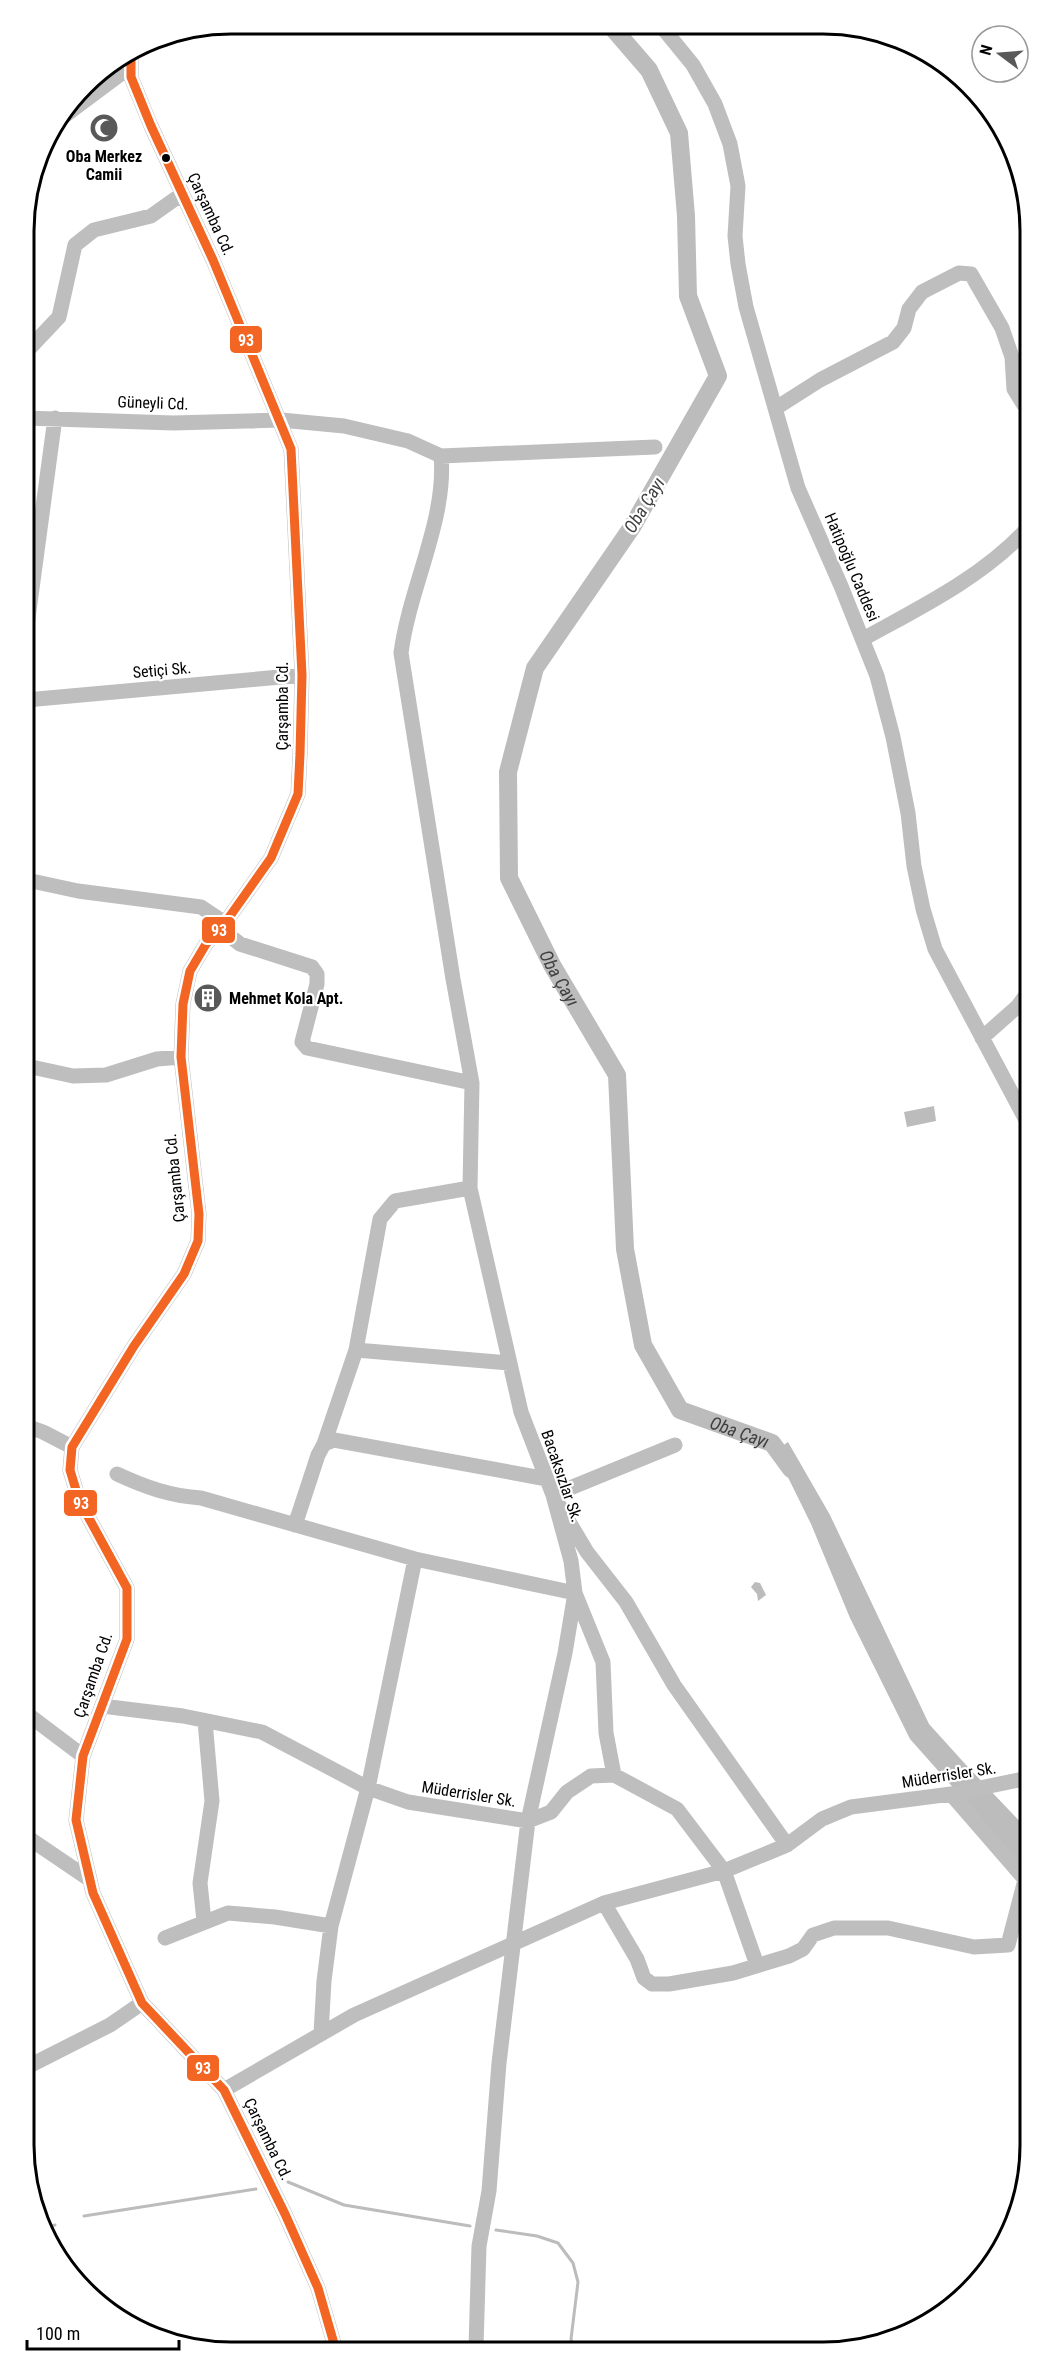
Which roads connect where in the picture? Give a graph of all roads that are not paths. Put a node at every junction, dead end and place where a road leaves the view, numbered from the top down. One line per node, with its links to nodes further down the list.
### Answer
1 (668, 34): 8 (street, Hatipoğlu Caddesi)
2 (130, 63): 5 (street, Çarşamba Cd.)
3 (114, 74): 4 (street)
4 (96, 88)
5 (182, 194): 6 (street); 11 (street, Çarşamba Cd.)
6 (35, 342)
7 (1020, 398): 8 (street)
8 (776, 408): 16 (street, Hatipoğlu Caddesi)
9 (56, 417): 10 (street, Güneyli Cd.); 11 (street, Güneyli Cd.); 15 (street)
10 (35, 418)
11 (281, 420): 13 (street, Güneyli Cd.); 17 (street, Çarşamba Cd.)
12 (655, 447): 13 (street)
13 (441, 456): 25 (street, Bacaksızlar Sk.)
14 (1020, 536): 16 (street)
15 (35, 570)
16 (863, 639): 22 (street, Hatipoğlu Caddesi)
17 (302, 675): 18 (street, Setiçi Sk.); 20 (street, Çarşamba Cd.)
18 (35, 699)
19 (35, 882): 20 (street)
20 (225, 923): 23 (street, Çarşamba Cd.); 25 (street)
21 (1020, 1004): 22 (street)
22 (982, 1038): 26 (street, Hatipoğlu Caddesi)
23 (180, 1057): 24 (street); 33 (street, Çarşamba Cd.)
24 (35, 1068)
25 (472, 1083): 27 (street, Bacaksızlar Sk.)
26 (1020, 1108)
27 (470, 1188): 28 (street); 29 (street, Bacaksızlar Sk.)
28 (356, 1350): 29 (street); 31 (street)
29 (509, 1363): 35 (street, Bacaksızlar Sk.)
30 (34, 1429): 33 (street)
31 (324, 1444): 35 (street); 37 (street)
32 (675, 1445): 36 (street)
33 (72, 1447): 40 (street, Çarşamba Cd.)
34 (117, 1474): 37 (street)
35 (547, 1479): 36 (street, Bacaksızlar Sk.)
36 (553, 1495): 39 (street, Bacaksızlar Sk.); 50 (street)
37 (295, 1525): 38 (street)
38 (416, 1559): 39 (street); 46 (street)
39 (575, 1593): 44 (street, Bacaksızlar Sk.); 48 (street)
40 (102, 1706): 42 (street, Müderrisler Sk.); 43 (street, Çarşamba Cd.)
41 (34, 1719): 43 (street)
42 (205, 1720): 46 (street, Müderrisler Sk.); 56 (street)
43 (83, 1755): 53 (street, Çarşamba Cd.)
44 (614, 1775): 48 (street, Müderrisler Sk.); 51 (street)
45 (1019, 1781): 47 (street, Müderrisler Sk.)
46 (368, 1788): 48 (street, Müderrisler Sk.); 57 (street)
47 (951, 1794): 50 (street, Müderrisler Sk.); 52 (street)
48 (528, 1821): 59 (street)
49 (34, 1842): 53 (street)
50 (787, 1845): 51 (street, Müderrisler Sk.)
51 (724, 1870): 54 (street, Müderrisler Sk.); 60 (street)
52 (1019, 1873)
53 (89, 1879): 61 (street, Çarşamba Cd.)
54 (604, 1903): 59 (street, Müderrisler Sk.); 60 (street)
55 (1019, 1908): 60 (street)
56 (204, 1921): 57 (street); 58 (street)
57 (331, 1926): 62 (street)
58 (165, 1938)
59 (513, 1944): 62 (street, Müderrisler Sk.); 66 (street)
60 (757, 1965)
61 (142, 2003): 63 (street); 64 (street, Çarşamba Cd.)
62 (321, 2034): 64 (street, Müderrisler Sk.)
63 (34, 2063)
64 (224, 2090): 65 (street, Çarşamba Cd.)
65 (334, 2342)
66 (476, 2342)

